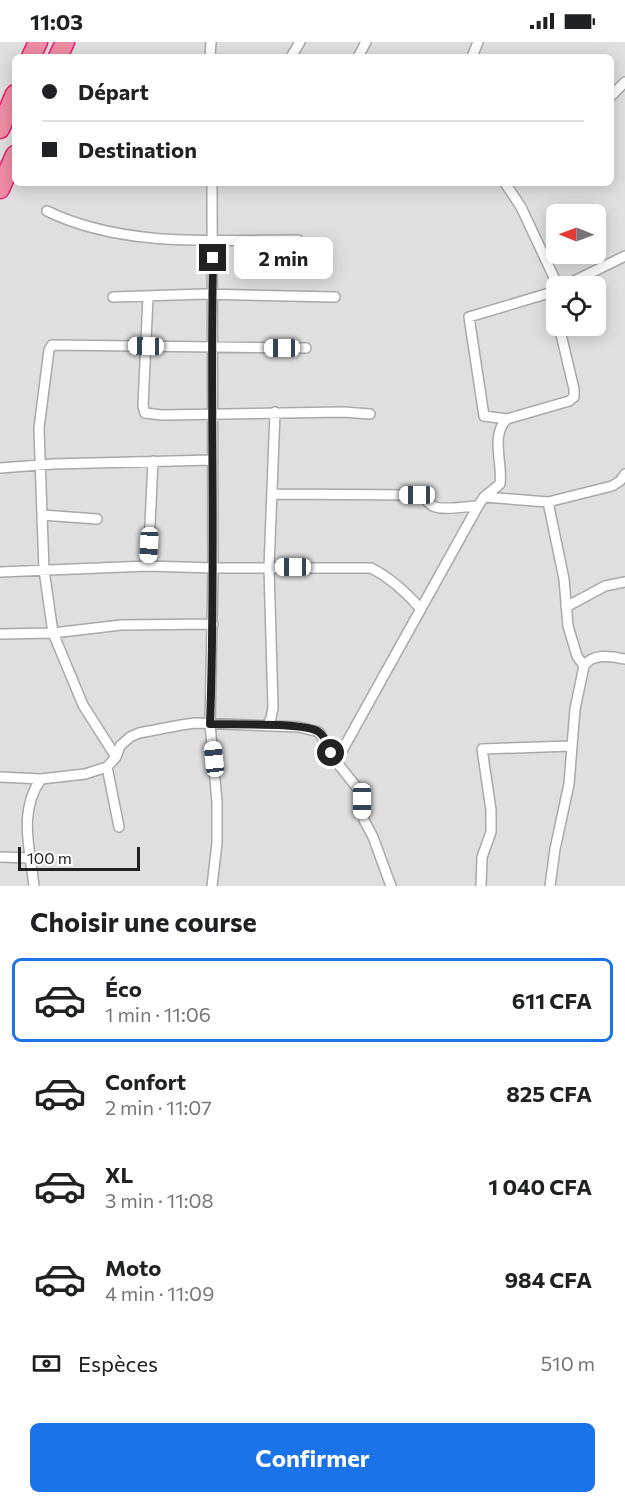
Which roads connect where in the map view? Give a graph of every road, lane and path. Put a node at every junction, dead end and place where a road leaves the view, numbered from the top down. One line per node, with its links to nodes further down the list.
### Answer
1 (625, 82): 2 (street)
2 (614, 93)
3 (12, 101): 4 (highway)
4 (0, 129)
5 (12, 162): 8 (highway)
6 (212, 186): 10 (street)
7 (507, 186): 13 (street)
8 (0, 189)
9 (47, 211): 10 (street)
10 (213, 240): 11 (street); 15 (street)
11 (298, 240)
12 (625, 256): 14 (street)
13 (551, 276)
14 (584, 276)
15 (212, 294): 18 (street); 19 (street); 22 (street)
16 (546, 294): 27 (street)
17 (113, 297): 18 (street)
18 (148, 297): 21 (street)
19 (335, 297)
20 (561, 336): 27 (street)
21 (146, 346): 22 (street); 25 (street); 30 (street)
22 (212, 348): 23 (street); 25 (street)
23 (306, 348)
24 (275, 412): 25 (street); 26 (street); 33 (street)
25 (211, 414): 28 (street)
26 (370, 414)
27 (507, 419): 34 (street)
28 (212, 460): 29 (street); 41 (street)
29 (153, 461): 30 (street); 39 (street)
30 (40, 465): 31 (street); 37 (street)
31 (0, 468)
32 (625, 474): 35 (street)
33 (272, 494): 36 (street); 40 (street)
34 (484, 497): 35 (street); 36 (street)
35 (548, 502): 45 (street)
36 (478, 506): 46 (street)
37 (42, 515): 38 (street); 42 (street)
38 (97, 519)
39 (148, 566): 41 (street); 42 (street)
40 (269, 567): 41 (street); 46 (street); 53 (street)
41 (213, 568): 47 (street)
42 (44, 570): 43 (street); 48 (street)
43 (0, 572)
44 (625, 582): 45 (street)
45 (566, 607): 51 (street)
46 (420, 608): 56 (street)
47 (213, 624): 48 (street); 52 (street)
48 (52, 633): 49 (street); 55 (street)
49 (0, 634)
50 (625, 659): 51 (street)
51 (584, 666): 54 (street)
52 (210, 724): 53 (street); 55 (street); 64 (street)
53 (267, 726): 56 (street)
54 (571, 746): 66 (street); 67 (street)
55 (116, 757): 57 (street)
56 (335, 760): 65 (street)
57 (107, 767): 59 (street); 60 (street)
58 (0, 777): 59 (street)
59 (41, 779): 62 (street)
60 (119, 827)
61 (0, 857): 62 (street)
62 (30, 858): 63 (street)
63 (34, 886)
64 (212, 886)
65 (391, 886)
66 (481, 886)
67 (550, 886)

